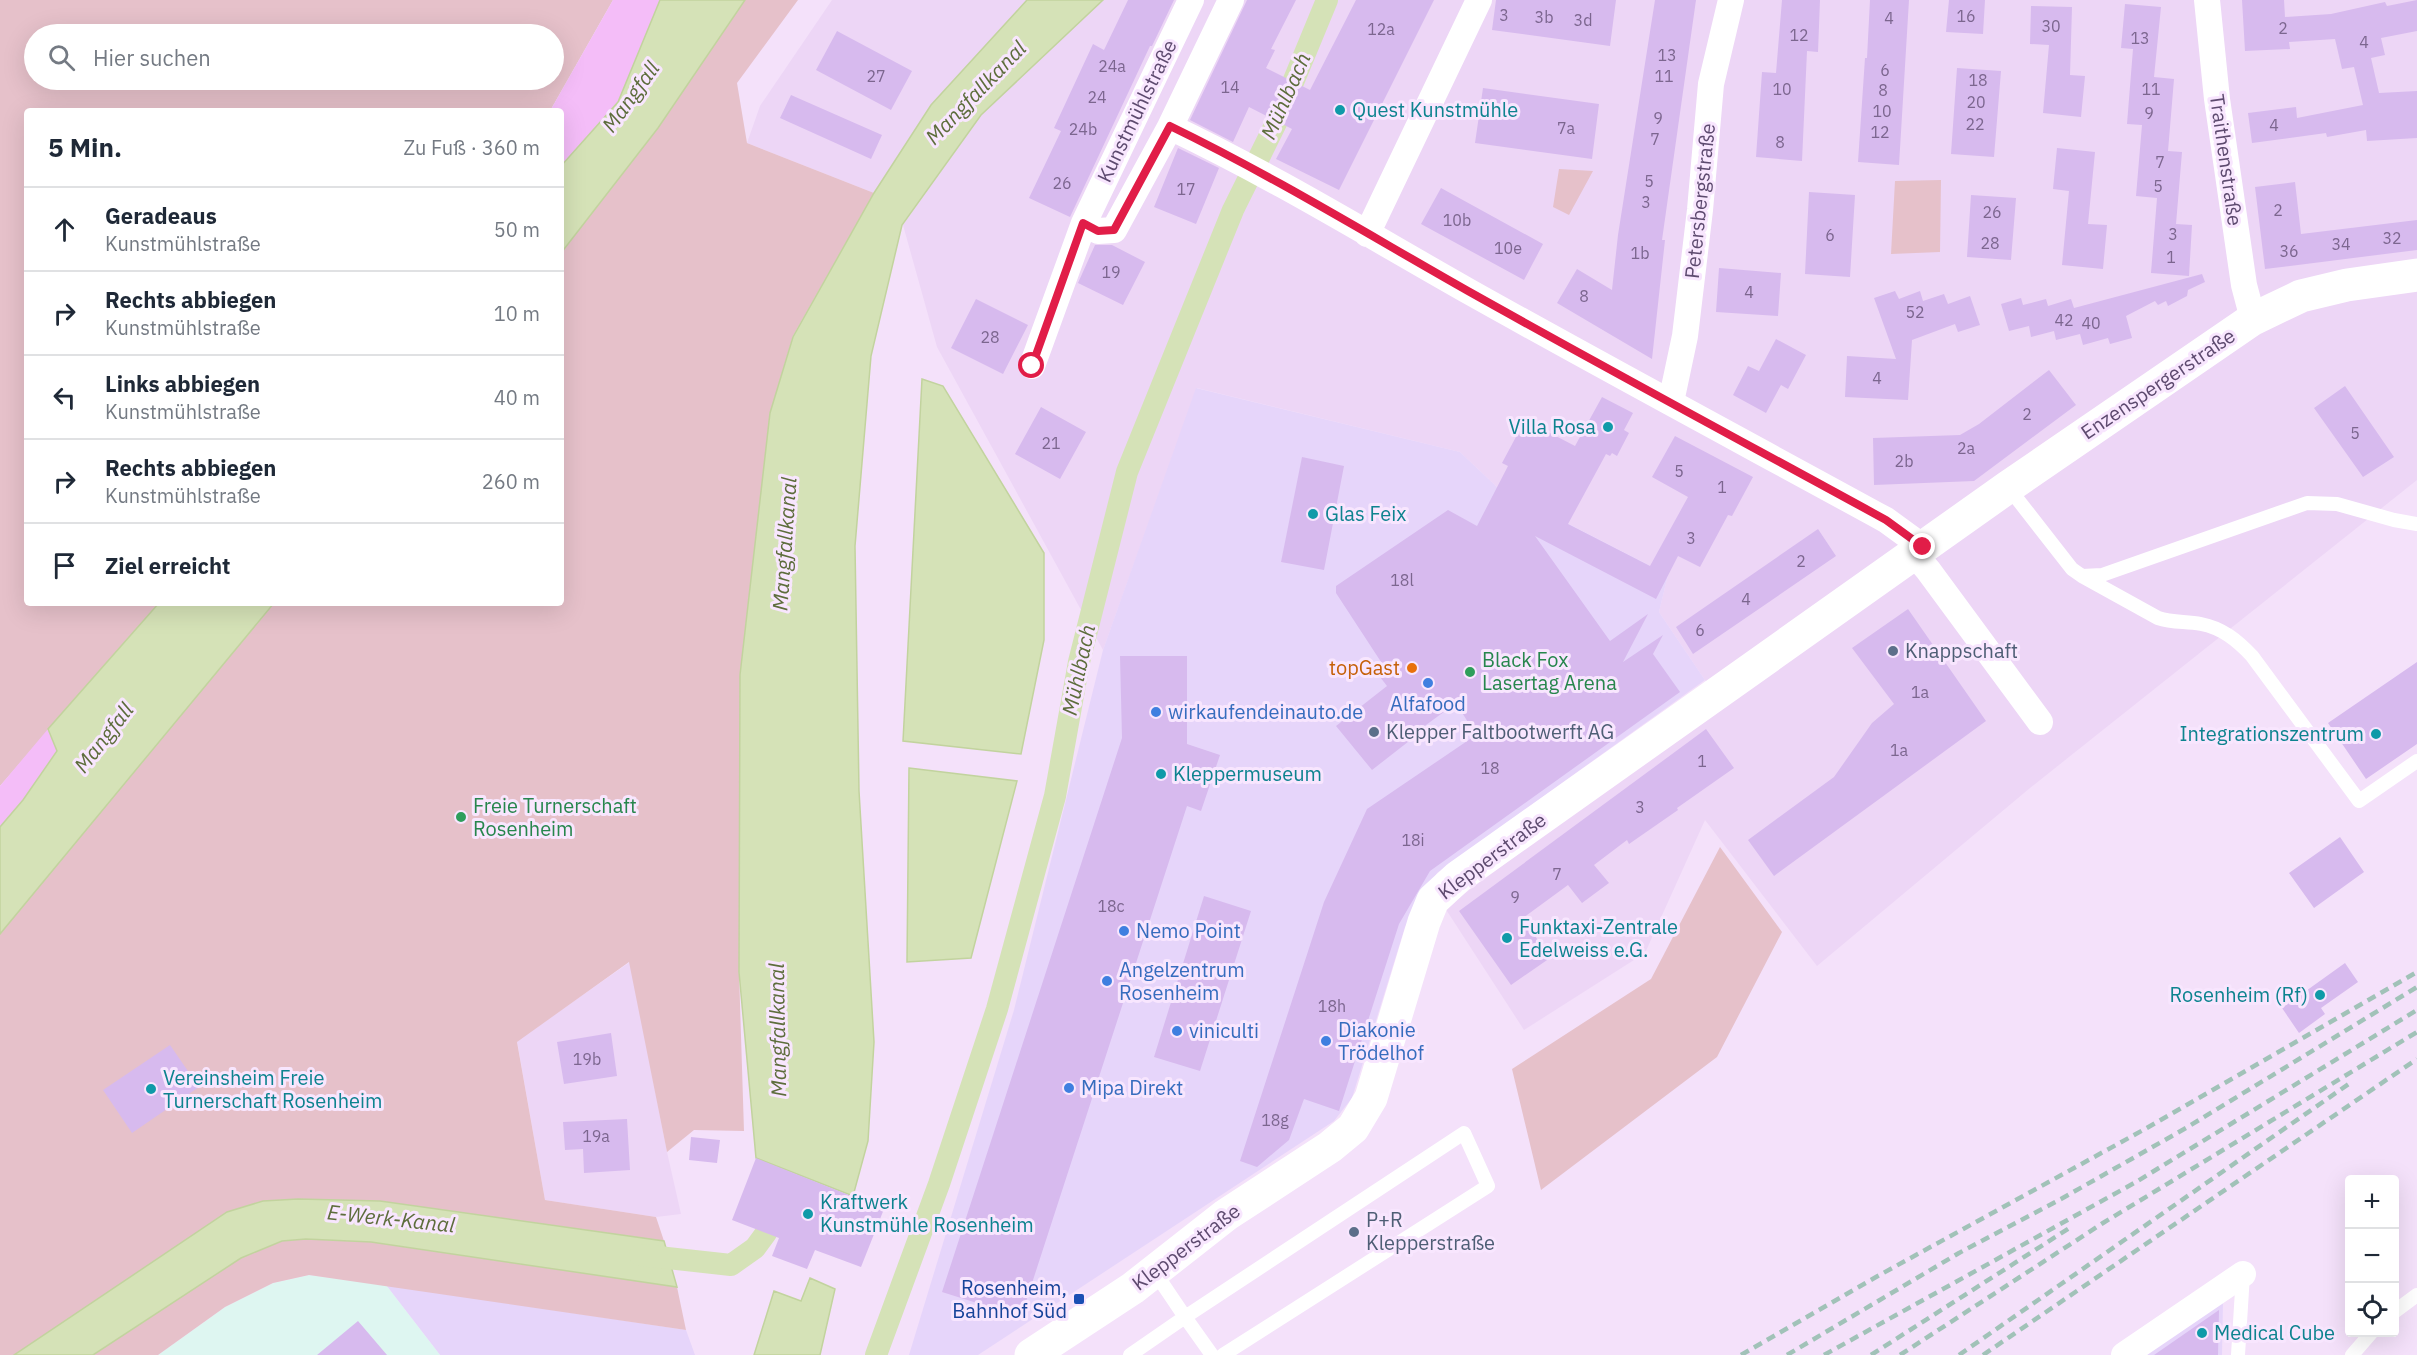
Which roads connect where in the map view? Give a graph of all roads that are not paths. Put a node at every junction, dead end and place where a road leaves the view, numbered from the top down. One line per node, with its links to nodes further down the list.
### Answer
1 (1191, 0): 7 (street, Kunstmühlstraße)
2 (1231, 0): 6 (street, Kunstmühlstraße)
3 (1479, 0): 8 (street)
4 (1731, 0): 12 (street, Petersbergstraße)
5 (2206, 0): 10 (street, Traithenstraße)
6 (1170, 126): 7 (street, Kunstmühlstraße); 8 (street, Kunstmühlstraße)
7 (1083, 223): 11 (street, Kunstmühlstraße)
8 (1367, 234): 12 (street, Kunstmühlstraße)
9 (2417, 274): 10 (street, Enzenspergerstraße)
10 (2253, 319): 13 (street, Enzenspergerstraße)
11 (1032, 366)
12 (1671, 402): 15 (street, Kunstmühlstraße)
13 (2008, 487): 15 (street, Enzenspergerstraße); 16 (lane)
14 (2417, 524): 16 (lane)
15 (1918, 551): 17 (street, Kunstmühlstraße); 19 (street, Klepperstraße)
16 (2082, 576): 18 (lane)
17 (2040, 722)
18 (2417, 761)
19 (1154, 1271): 23 (lane); 25 (street, Klepperstraße)
20 (2243, 1274): 29 (street); 30 (lane)
21 (2417, 1295): 22 (lane)
22 (2399, 1308)
23 (1185, 1317): 26 (lane); 27 (lane); 28 (lane)
24 (2368, 1337): 31 (lane)
25 (1031, 1355)
26 (1130, 1355)
27 (1212, 1355)
28 (1223, 1355)
29 (2124, 1355)
30 (2238, 1355)
31 (2352, 1355)

